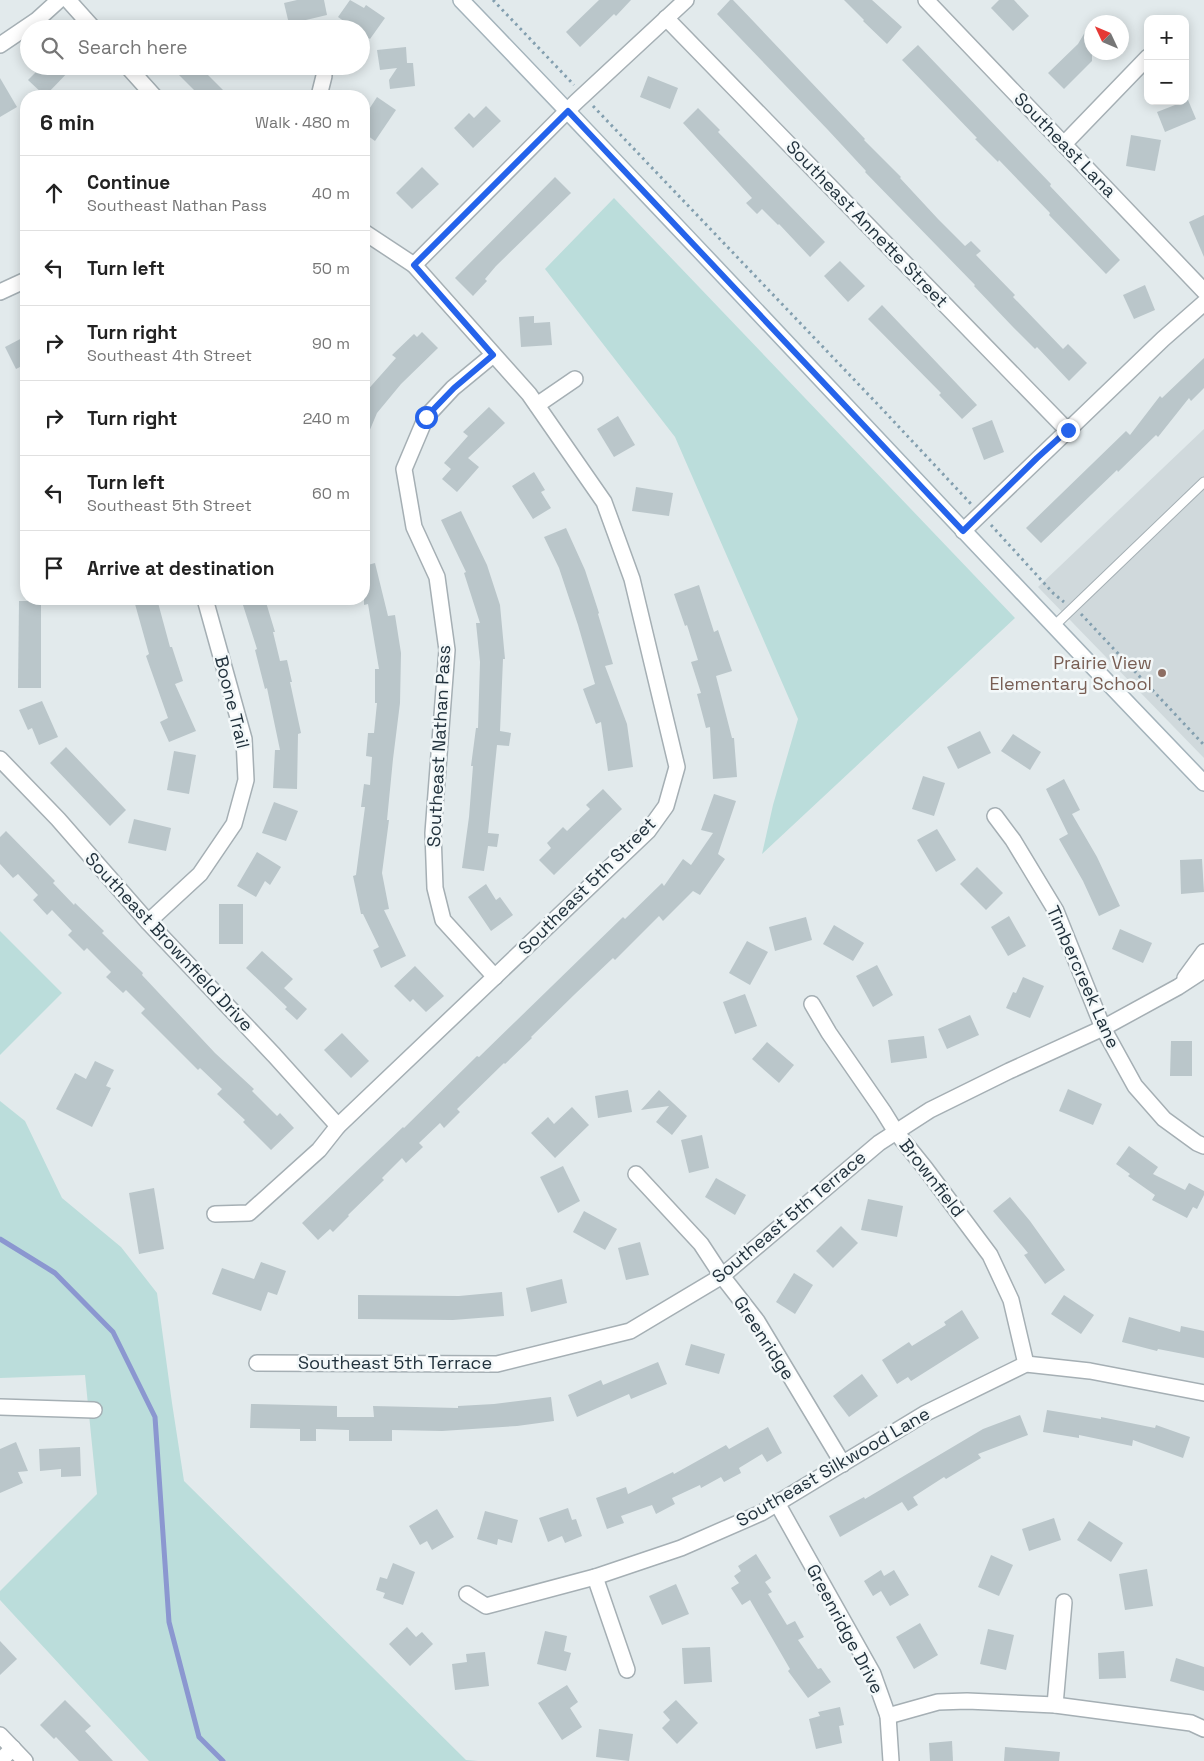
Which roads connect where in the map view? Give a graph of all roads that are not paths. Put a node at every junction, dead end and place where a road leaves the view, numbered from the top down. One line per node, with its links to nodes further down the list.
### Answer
1 (59, 0): 7 (street)
2 (68, 0): 8 (street)
3 (461, 0): 16 (street)
4 (686, 0): 6 (street)
5 (926, 0): 17 (street, Southeast Lana)
6 (666, 18): 16 (street); 27 (street, Southeast Annette Street)
7 (37, 20)
8 (86, 20)
9 (20, 31): 10 (street)
10 (0, 44)
11 (1145, 60): 17 (street)
12 (135, 75): 14 (street)
13 (324, 76): 15 (street)
14 (149, 90)
15 (320, 90)
16 (572, 107): 19 (street); 29 (street)
17 (1064, 144): 21 (street, Southeast Lana)
18 (370, 236): 19 (street, Southeast 5th Street)
19 (414, 265): 24 (street, Southeast 5th Street)
20 (20, 283): 22 (street)
21 (1204, 291)
22 (0, 292)
23 (1204, 302): 27 (street)
24 (493, 355): 26 (street, Southeast 5th Street); 38 (street, Southeast Nathan Pass)
25 (575, 379): 26 (street)
26 (537, 405): 38 (street, Southeast 5th Street)
27 (1068, 430): 29 (street)
28 (1204, 482): 31 (lane)
29 (963, 531): 31 (street)
30 (207, 605): 35 (street, Boone Trail)
31 (1053, 627): 33 (street)
32 (0, 759): 35 (street, Southeast Brownfield Drive)
33 (1204, 783)
34 (995, 816): 41 (street, Timbercreek Lane)
35 (148, 922): 42 (street, Southeast Brownfield Drive)
36 (1204, 952): 39 (street, Southeast 5th Terrace)
37 (1204, 970): 39 (street, Southeast 5th Terrace)
38 (494, 977): 42 (street, Southeast 5th Street)
39 (1178, 987): 41 (street, Southeast 5th Terrace)
40 (812, 1004): 43 (street, Brownfield)
41 (1103, 1028): 43 (street, Southeast 5th Terrace); 44 (street, Timbercreek Lane)
42 (338, 1126): 46 (street, Southeast 5th Street)
43 (896, 1132): 47 (street, Southeast 5th Terrace); 49 (street, Brownfield)
44 (1204, 1146)
45 (636, 1174): 47 (street, Greenridge)
46 (215, 1214)
47 (722, 1276): 48 (street, Southeast 5th Terrace); 53 (street, Greenridge)
48 (256, 1363)
49 (1026, 1364): 50 (street); 53 (street, Southeast Silkwood Lane)
50 (1204, 1393)
51 (0, 1407): 52 (street)
52 (94, 1410)
53 (843, 1464): 54 (street, Southeast Silkwood Lane)
54 (777, 1503): 55 (street, Southeast Silkwood Lane); 60 (street, Greenridge Drive)
55 (595, 1577): 56 (street, Southeast Silkwood Lane); 58 (street)
56 (467, 1594)
57 (1064, 1602): 59 (street)
58 (627, 1670)
59 (1055, 1705): 60 (street); 61 (street)
60 (888, 1716): 66 (street, Greenridge Drive)
61 (1204, 1728)
62 (0, 1735): 63 (street)
63 (13, 1748): 64 (street); 65 (street)
64 (0, 1761)
65 (25, 1761)
66 (891, 1761)

